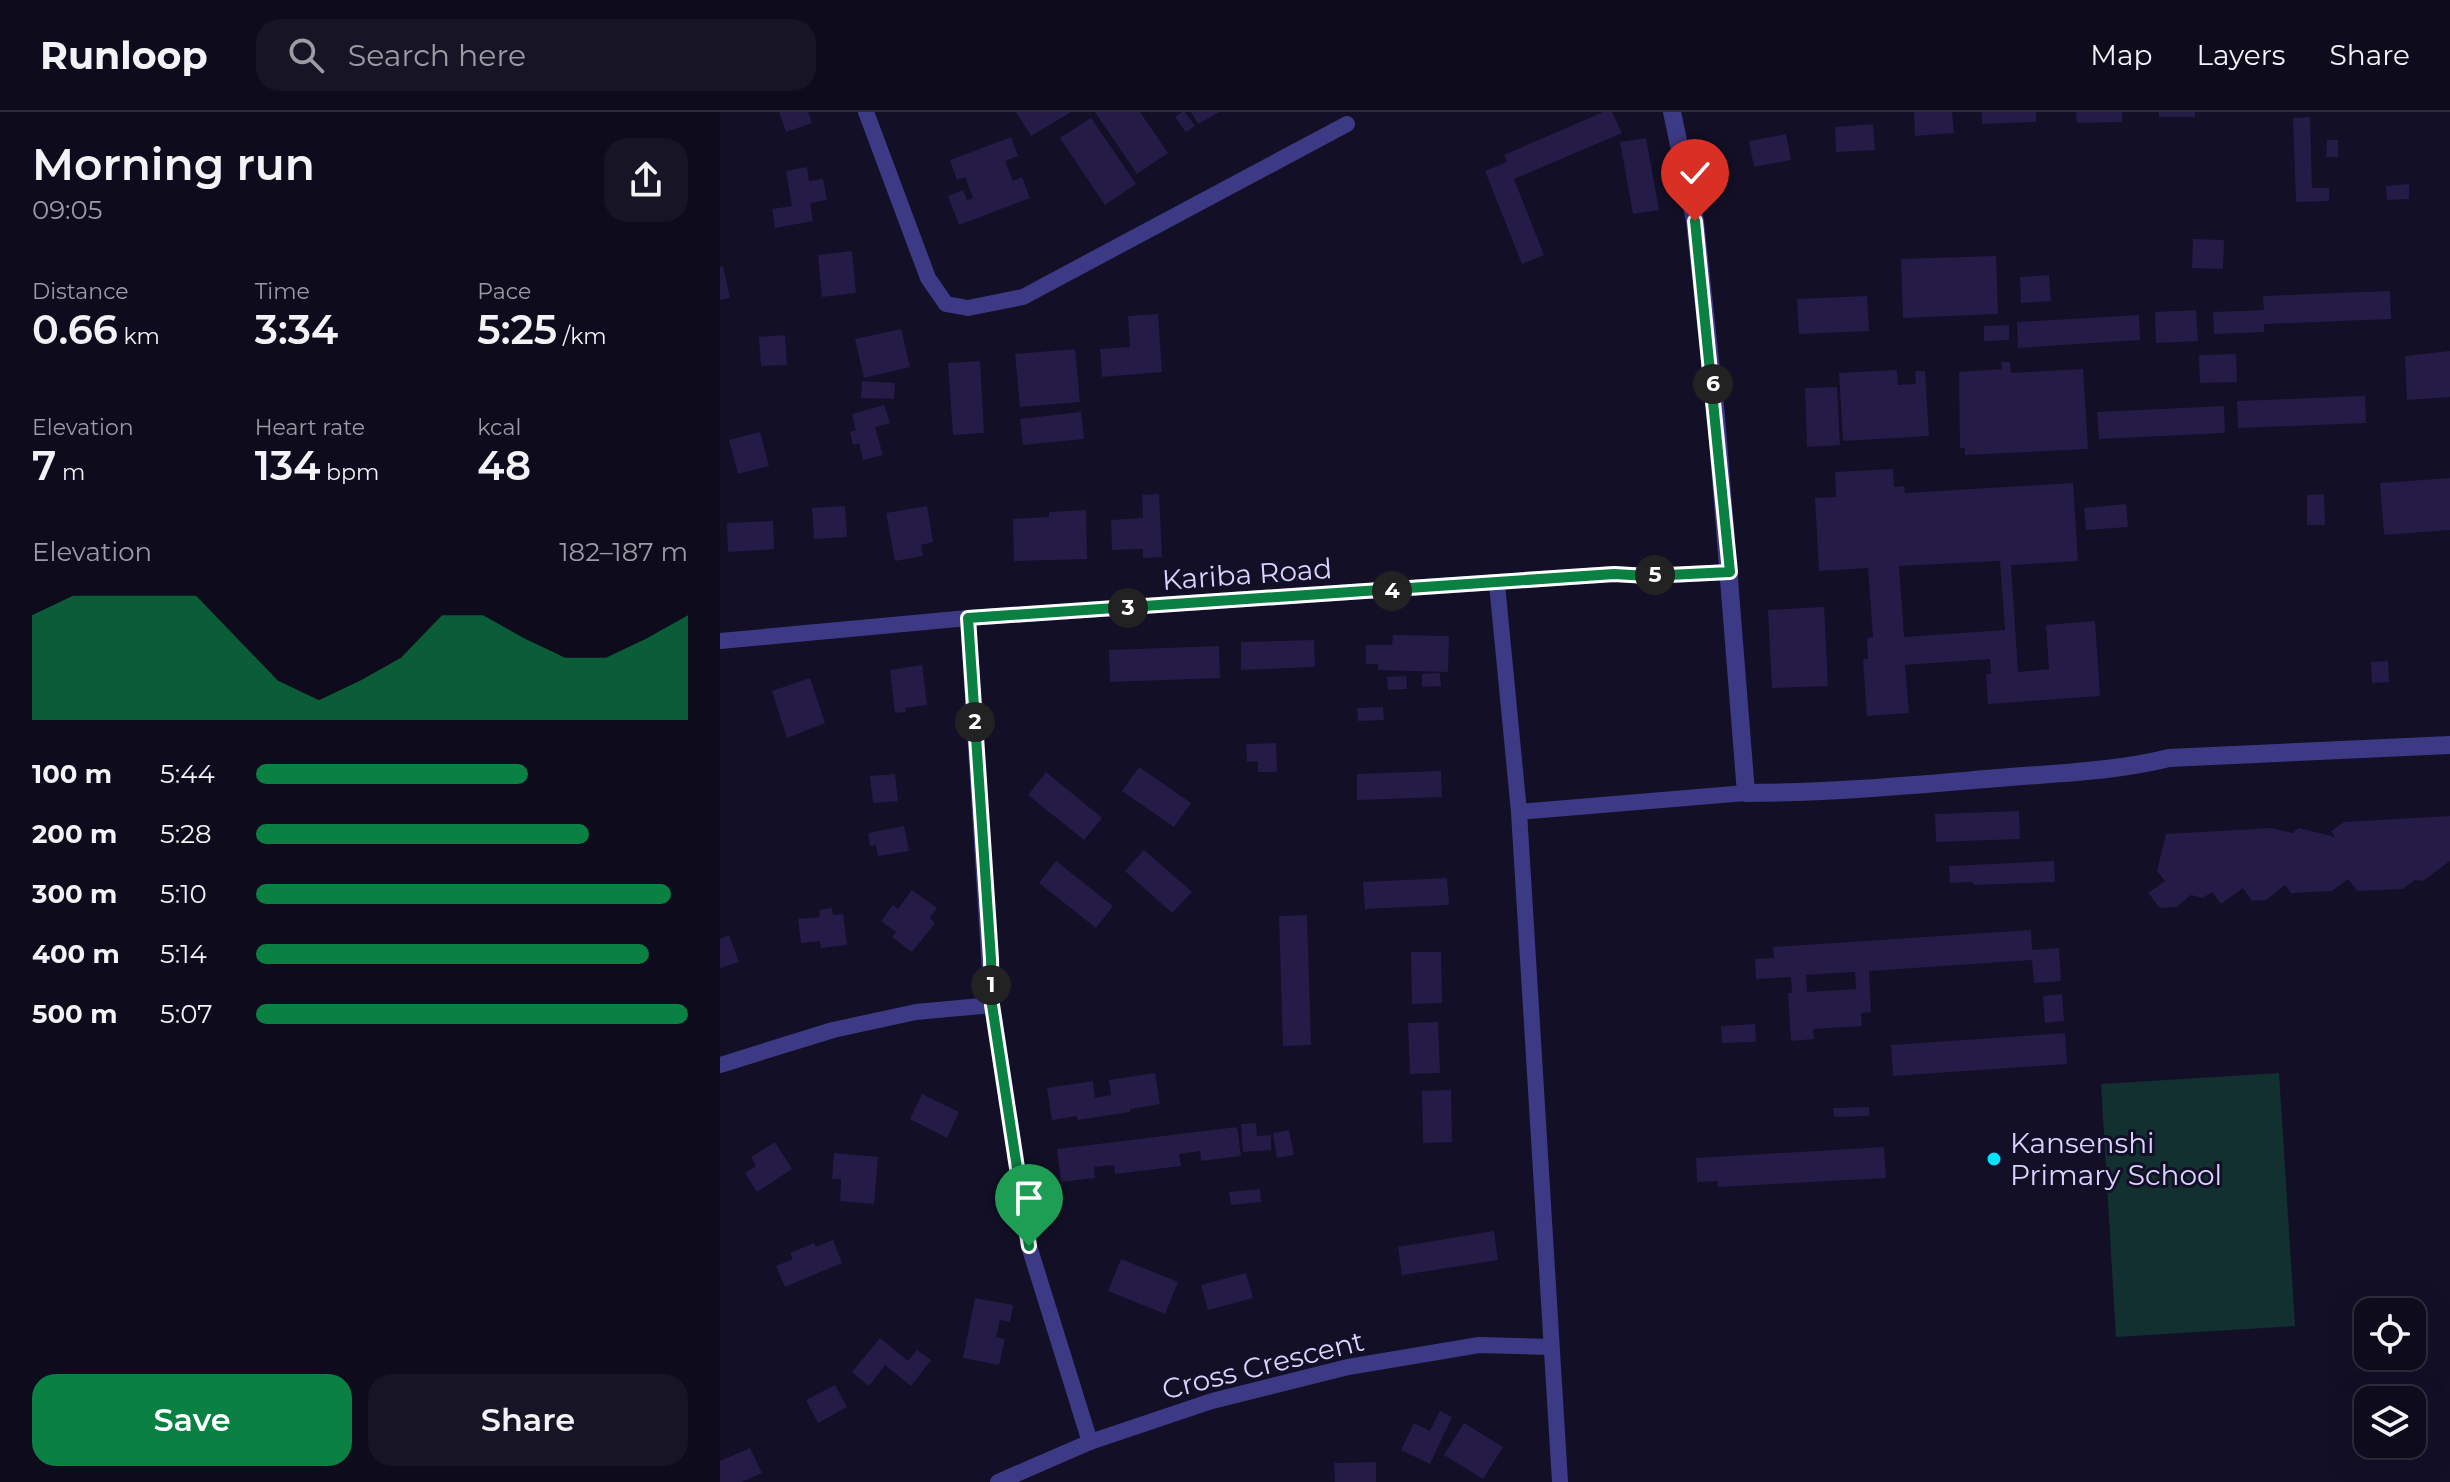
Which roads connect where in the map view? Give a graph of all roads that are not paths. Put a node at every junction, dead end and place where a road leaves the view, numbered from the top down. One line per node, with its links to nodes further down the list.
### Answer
1 (866, 112): 3 (street)
2 (1672, 112): 4 (street)
3 (1347, 124)
4 (1730, 572): 5 (street, Kariba Road); 9 (street)
5 (1497, 584): 6 (street, Kariba Road); 10 (street)
6 (968, 618): 7 (street, Kariba Road); 11 (street)
7 (720, 641)
8 (2450, 745): 9 (street)
9 (1746, 793): 10 (street)
10 (1519, 812): 13 (street)
11 (992, 1005): 12 (street); 14 (street)
12 (720, 1065)
13 (1551, 1347): 14 (street, Cross Crescent); 16 (street)
14 (1090, 1442): 15 (street, Cross Crescent)
15 (998, 1482)
16 (1560, 1482)

